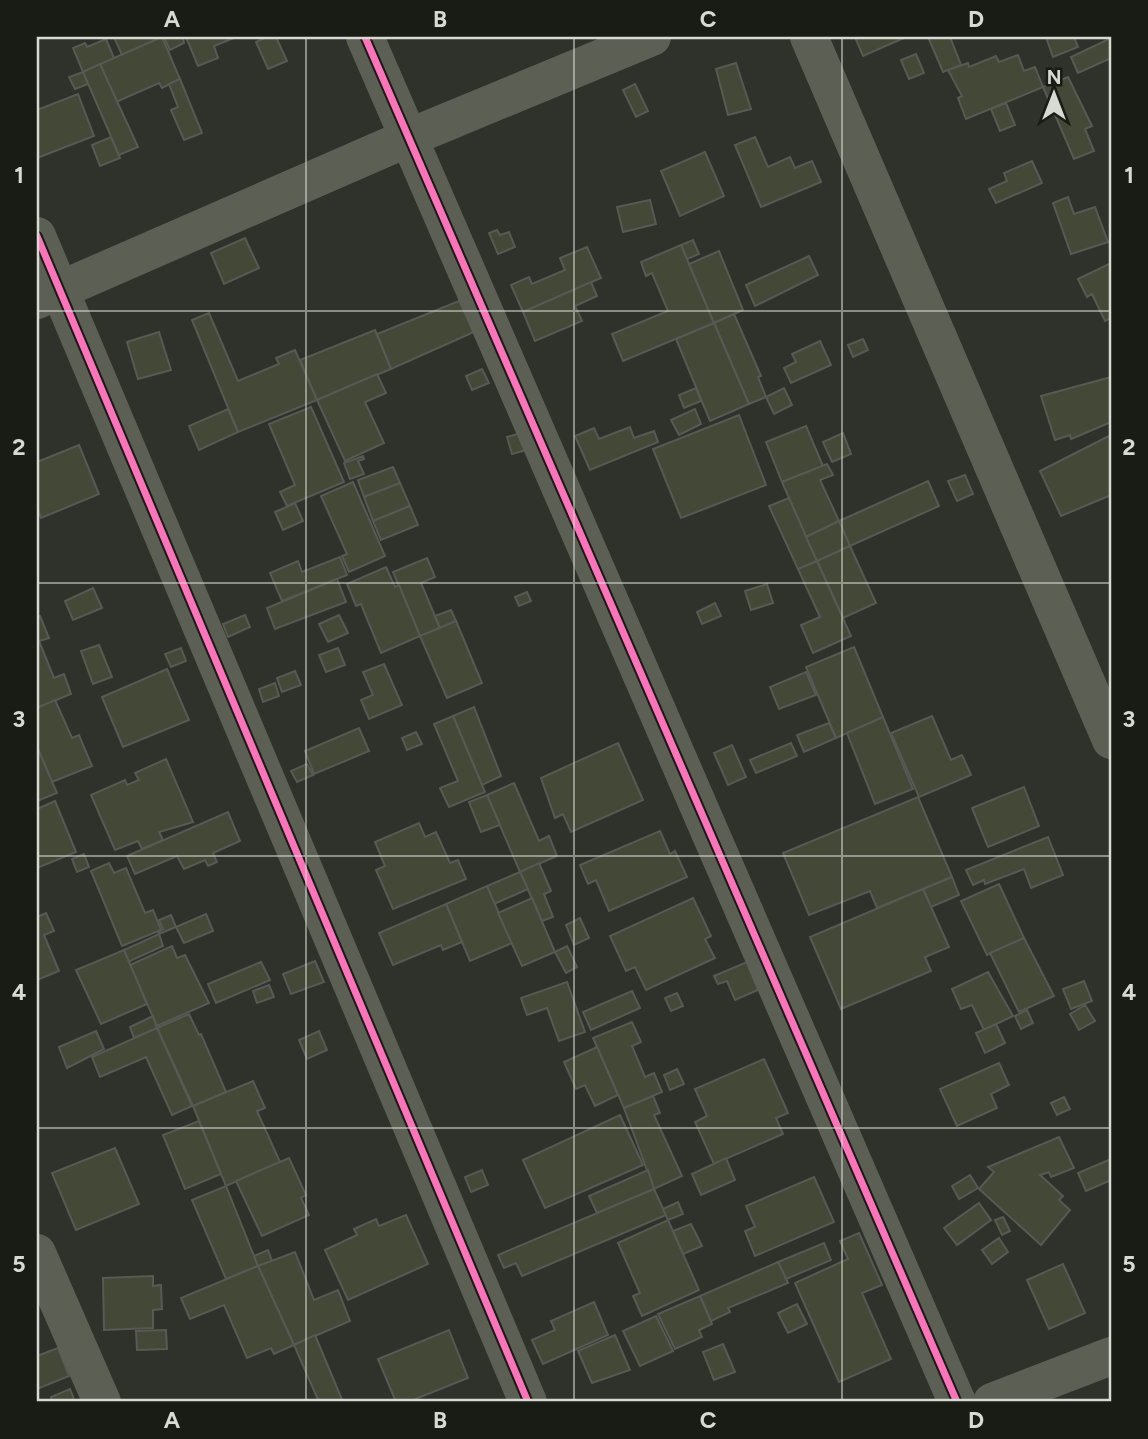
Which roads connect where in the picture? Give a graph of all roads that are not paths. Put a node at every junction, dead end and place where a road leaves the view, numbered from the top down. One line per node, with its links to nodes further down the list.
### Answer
1 (365, 37): 4 (street)
2 (652, 37): 4 (street)
3 (809, 37): 7 (street)
4 (408, 138): 6 (street); 12 (street)
5 (37, 236): 6 (street)
6 (48, 295): 11 (street)
7 (1111, 740)
8 (37, 1253): 10 (street)
9 (1111, 1356): 13 (street)
10 (102, 1402)
11 (528, 1402)
12 (957, 1402)
13 (992, 1402)

